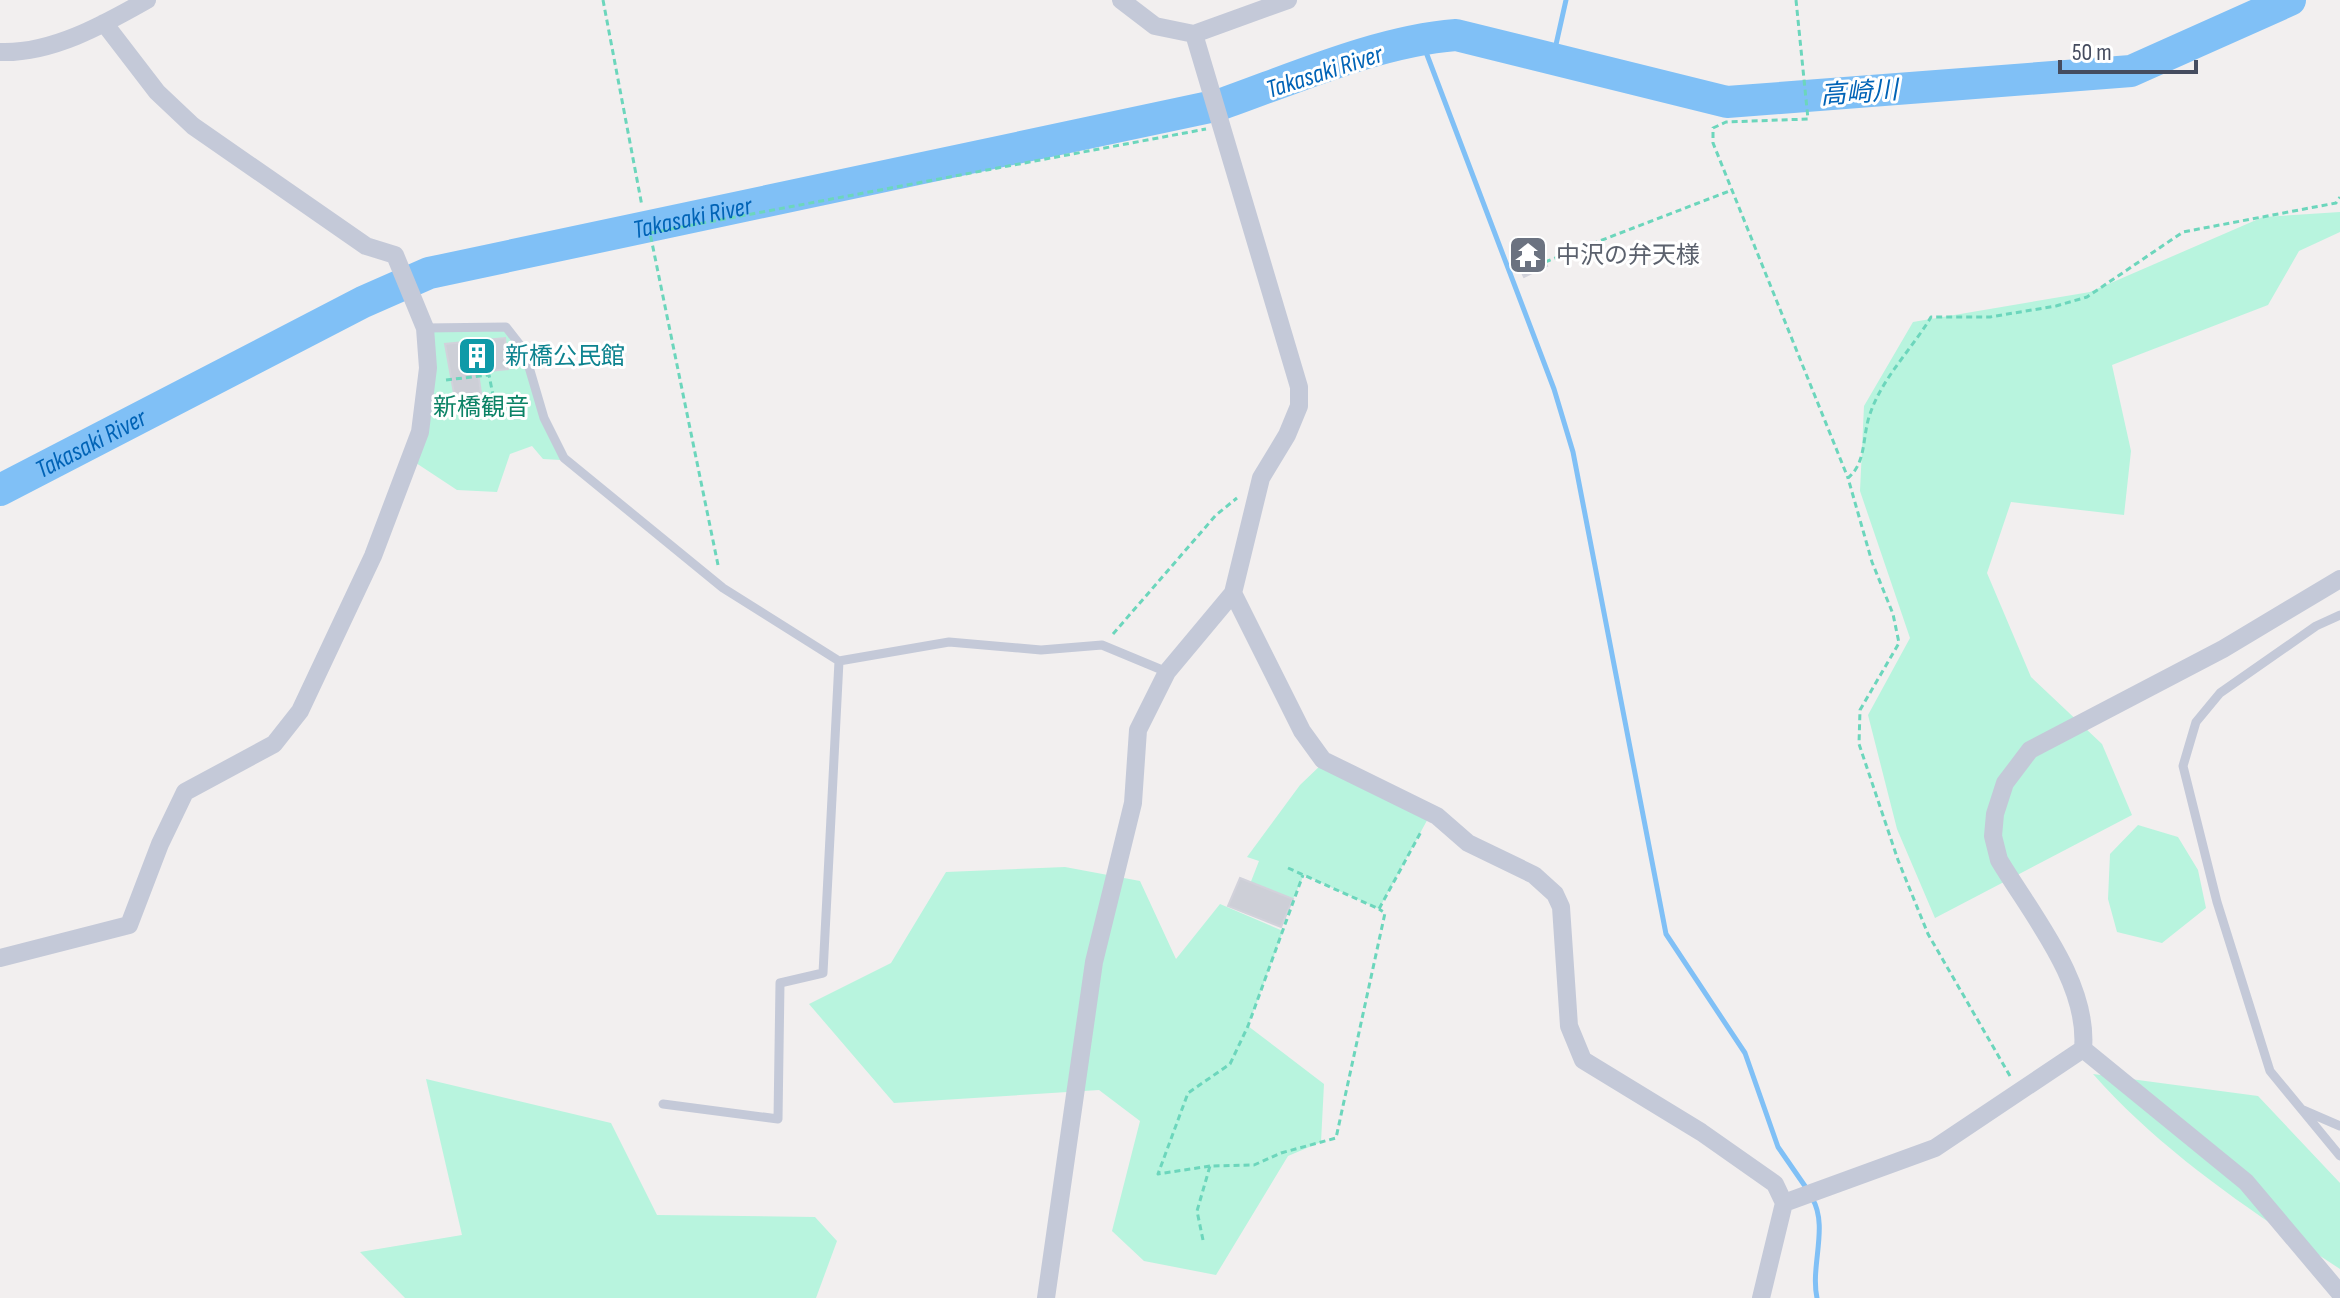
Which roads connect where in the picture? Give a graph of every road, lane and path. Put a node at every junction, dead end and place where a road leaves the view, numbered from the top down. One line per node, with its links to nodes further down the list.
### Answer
1 (147, 0): 6 (street)
2 (603, 0): 12 (path)
3 (1121, 0): 7 (street)
4 (1288, 0): 7 (street)
5 (1796, 0): 10 (path)
6 (104, 23): 8 (street); 14 (street)
7 (1194, 34): 9 (street)
8 (0, 52)
9 (1221, 126): 17 (street); 20 (path)
10 (1732, 190): 13 (path); 18 (path)
11 (2340, 197): 18 (path)
12 (642, 206)
13 (1545, 262)
14 (425, 328): 15 (street); 16 (lane)
15 (426, 381): 16 (path); 30 (street)
16 (537, 392): 20 (lane)
17 (1261, 478): 21 (street); 23 (path)
18 (1848, 478): 32 (path)
19 (2340, 579): 31 (street)
20 (723, 588): 24 (lane)
21 (1233, 593): 25 (street); 26 (street)
22 (2340, 615): 34 (lane)
23 (1102, 645): 24 (lane); 25 (lane)
24 (839, 661): 33 (lane)
25 (1167, 672): 41 (street)
26 (1431, 813): 29 (path); 38 (street)
27 (1288, 868): 28 (path)
28 (1303, 875): 29 (path); 37 (path)
29 (1379, 909): 37 (path)
30 (0, 958)
31 (2083, 1049): 32 (street); 40 (street)
32 (2020, 1093): 38 (street)
33 (663, 1104)
34 (2299, 1108): 35 (lane); 36 (lane)
35 (2340, 1126)
36 (2340, 1156)
37 (1210, 1166): 39 (path)
38 (1784, 1203): 42 (street)
39 (1203, 1240)
40 (2338, 1291)
41 (1046, 1298)
42 (1761, 1298)

